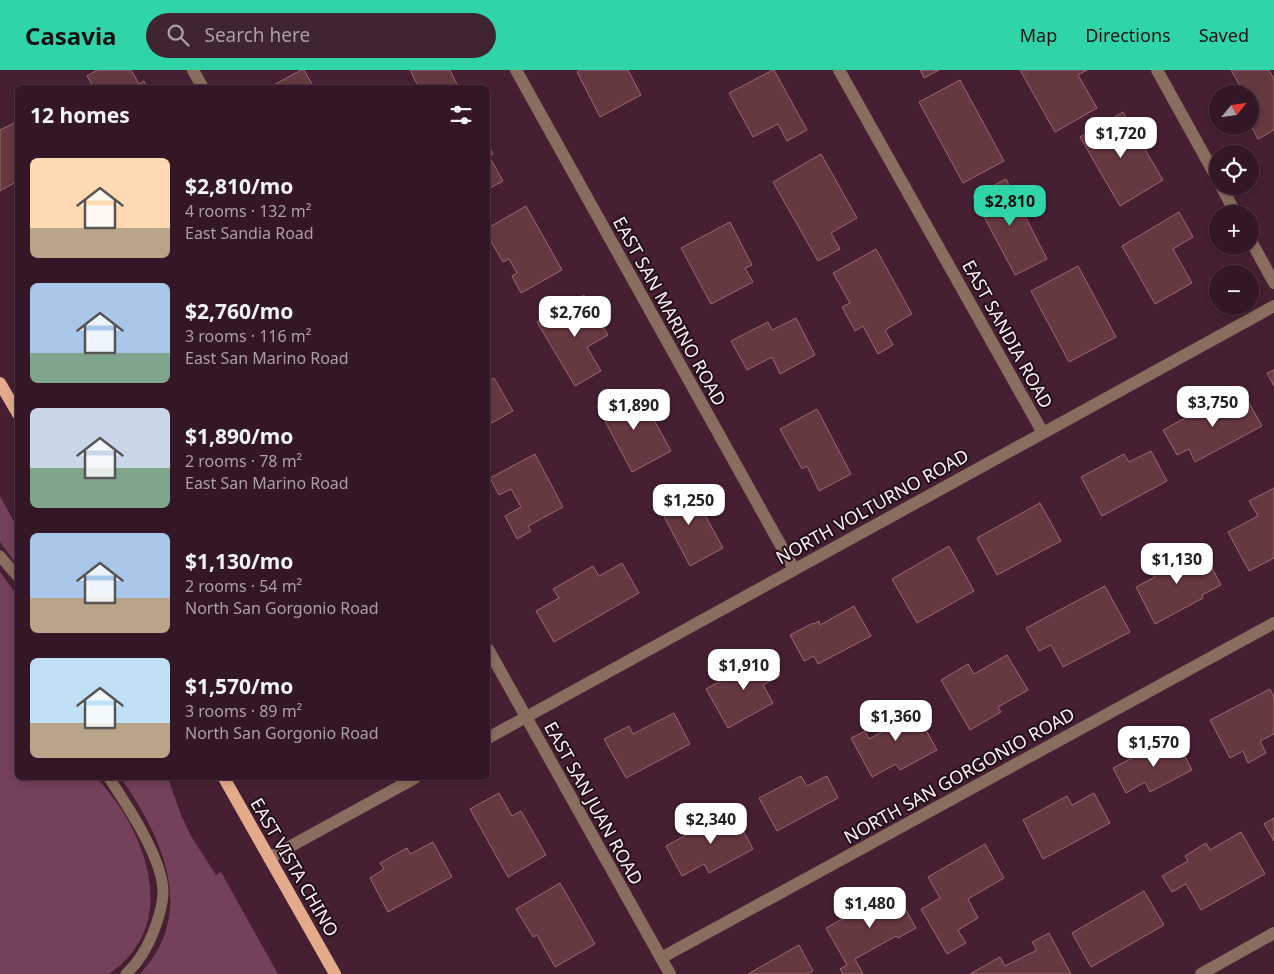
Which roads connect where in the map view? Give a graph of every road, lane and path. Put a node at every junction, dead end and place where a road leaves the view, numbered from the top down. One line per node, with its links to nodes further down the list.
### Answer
1 (193, 70): 5 (street)
2 (516, 70): 14 (street, EAST SAN MARINO ROAD)
3 (839, 70): 12 (street, EAST SANDIA ROAD)
4 (1157, 70): 6 (street)
5 (201, 85)
6 (1209, 164)
7 (1259, 255): 8 (street)
8 (1274, 282)
9 (1274, 306): 12 (street, NORTH VOLTURNO ROAD)
10 (0, 383): 11 (main road)
11 (15, 409)
12 (1043, 433): 14 (street, NORTH VOLTURNO ROAD)
13 (0, 556): 15 (lane)
14 (794, 569): 18 (street, NORTH VOLTURNO ROAD)
15 (15, 574)
16 (1274, 623): 25 (street, NORTH SAN GORGONIO ROAD)
17 (490, 653): 18 (street, EAST SAN JUAN ROAD)
18 (525, 717): 19 (street, NORTH VOLTURNO ROAD); 25 (street, EAST SAN JUAN ROAD)
19 (490, 737)
20 (110, 780): 26 (lane)
21 (225, 780): 23 (main road, EAST VISTA CHINO)
22 (411, 780): 23 (street)
23 (269, 858): 27 (main road, EAST VISTA CHINO)
24 (1274, 934): 29 (street)
25 (661, 958): 28 (street, EAST SAN JUAN ROAD)
26 (126, 974)
27 (335, 974)
28 (670, 974)
29 (1201, 974)

